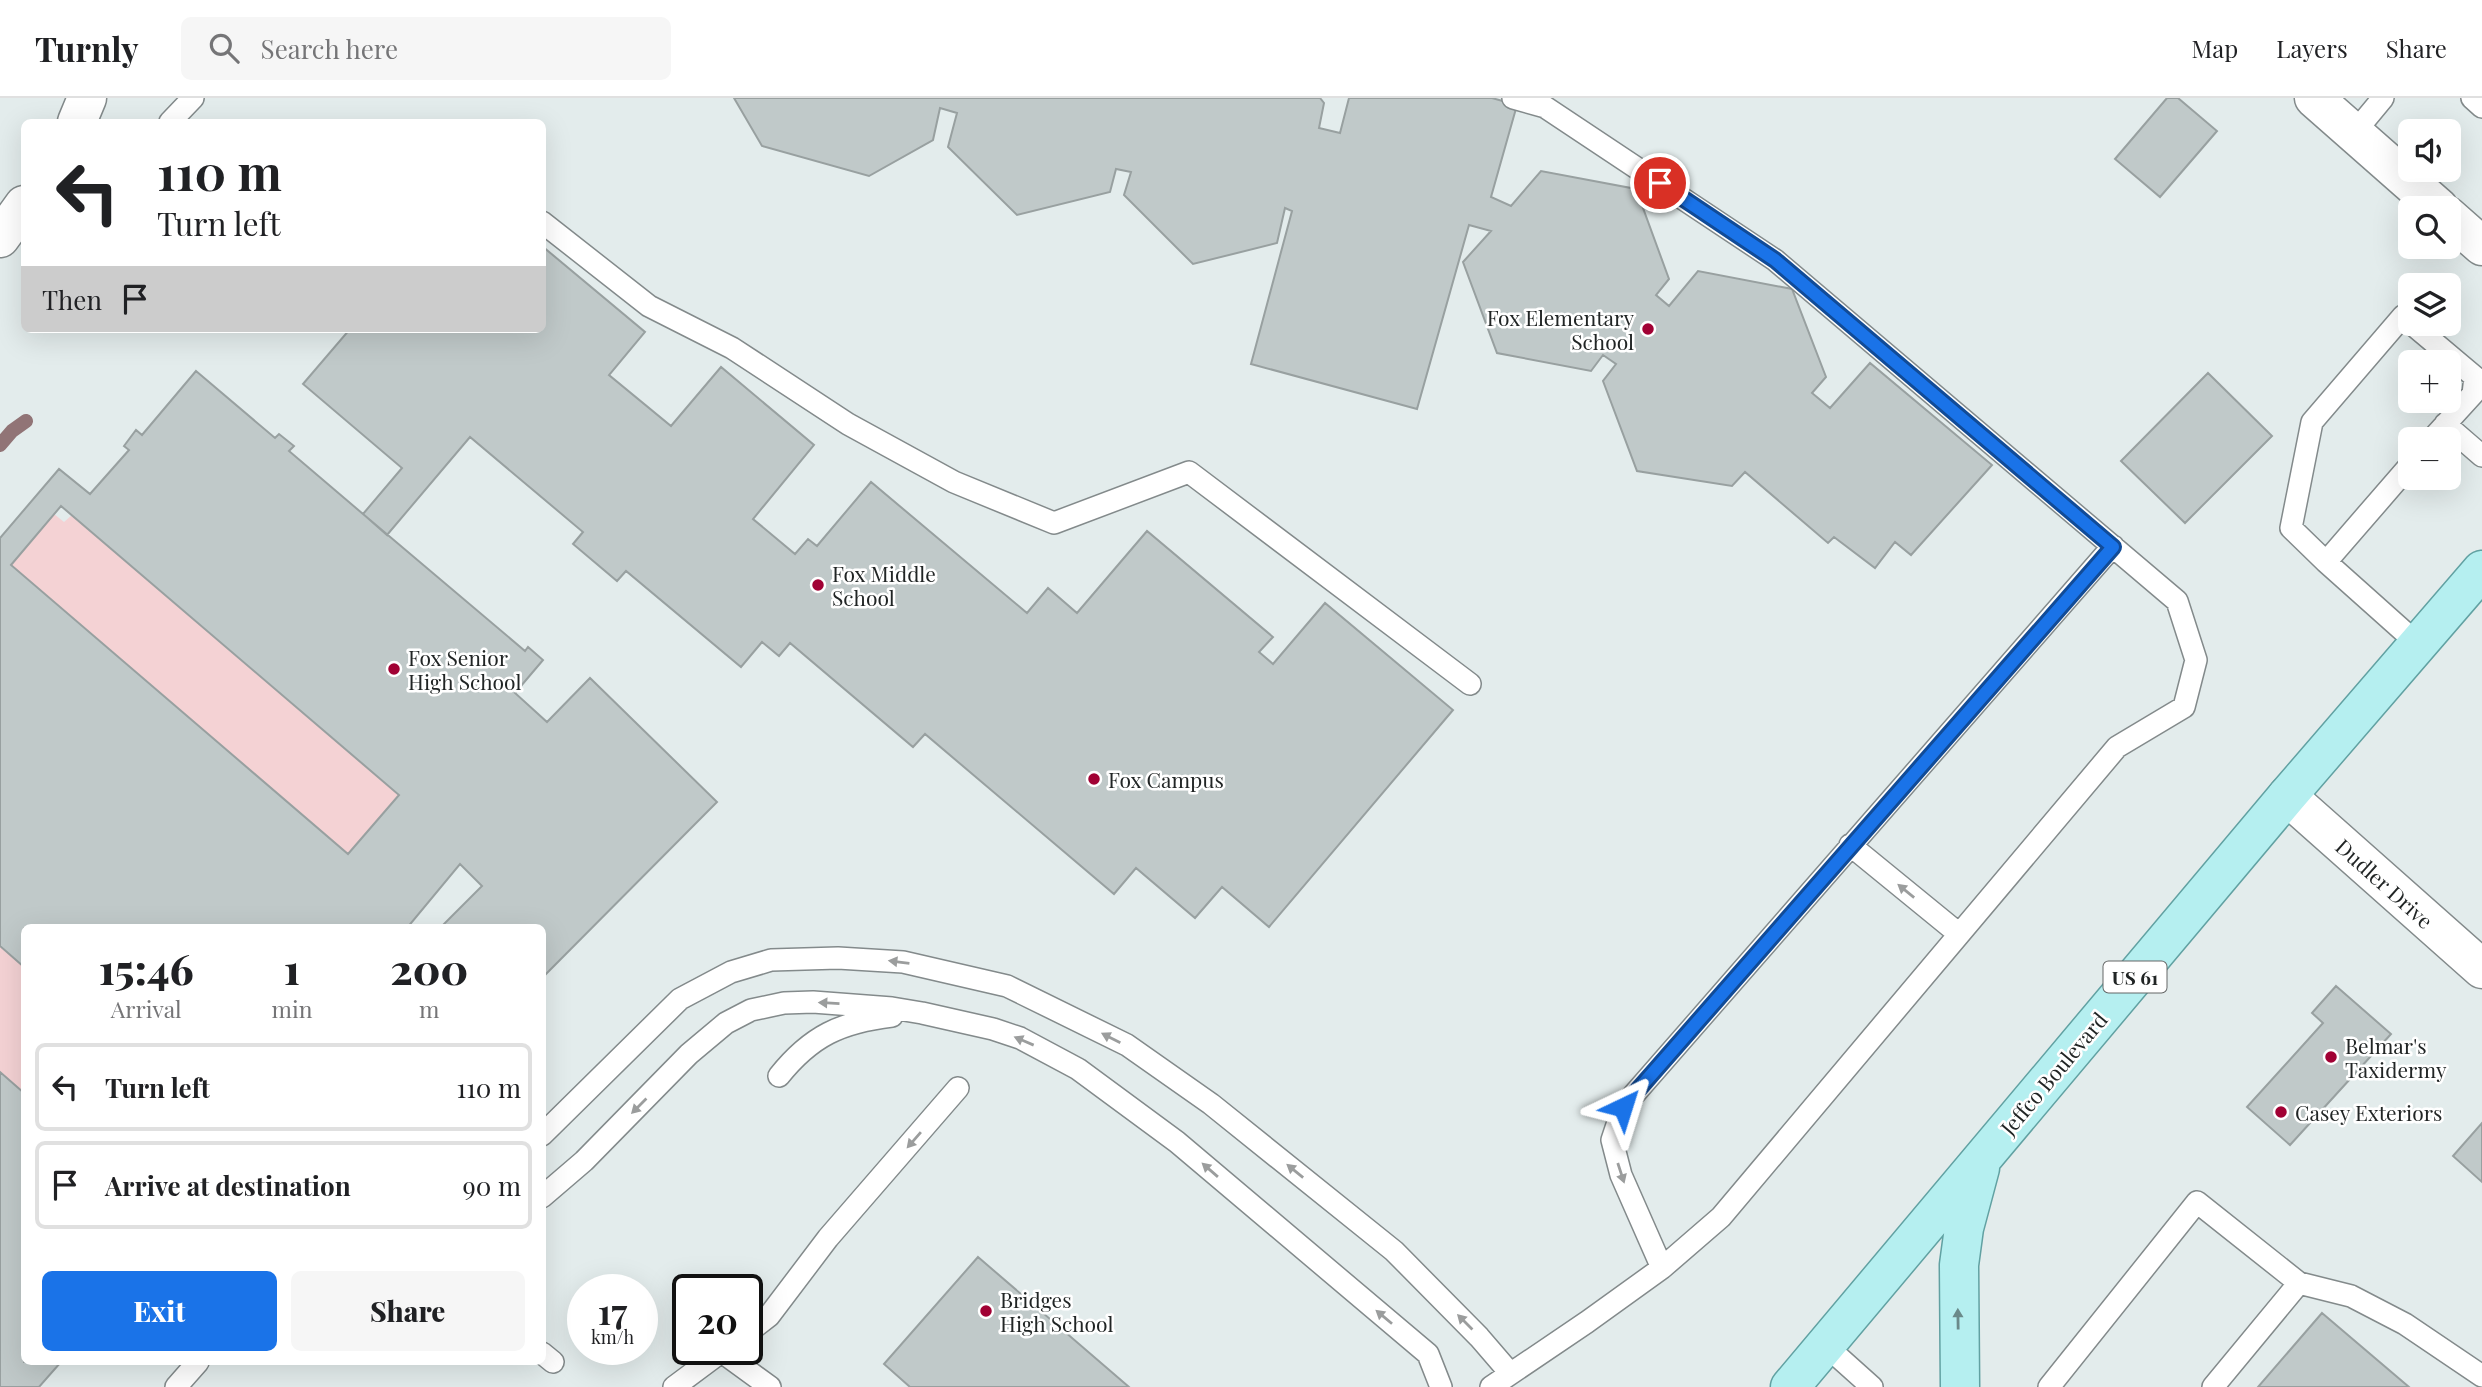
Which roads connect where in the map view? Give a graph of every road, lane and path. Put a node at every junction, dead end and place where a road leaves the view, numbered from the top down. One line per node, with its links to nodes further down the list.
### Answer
1 (87, 98): 8 (street)
2 (193, 98): 9 (lane)
3 (1513, 98): 23 (lane)
4 (2314, 98): 10 (street)
5 (2383, 98): 10 (lane)
6 (2472, 98): 7 (lane)
7 (2482, 107)
8 (78, 119)
9 (173, 119)
10 (2354, 133): 11 (street)
11 (2425, 196)
12 (21, 209): 15 (street)
13 (546, 225): 27 (lane)
14 (2461, 227): 16 (street)
15 (0, 238)
16 (2482, 246)
17 (2398, 322): 24 (lane)
18 (2426, 336): 19 (lane)
19 (2443, 427)
20 (2461, 444): 21 (lane)
21 (2482, 456)
22 (2398, 479): 24 (lane)
23 (2113, 547): 29 (lane); 30 (lane)
24 (2326, 562): 26 (lane)
25 (2482, 570): 26 (main road, Jeffco Boulevard / US 61)
26 (2419, 645): 28 (main road, Jeffco Boulevard / US 61)
27 (1471, 684)
28 (2287, 796): 31 (street, Dudler Drive); 36 (main road, Jeffco Boulevard / US 61)
29 (1850, 845): 30 (lane, one-way to 29); 38 (lane, one-way to 38)
30 (1959, 934): 38 (lane)
31 (2482, 969)
32 (922, 1013): 33 (lane); 37 (lane, one-way to 37); 50 (lane, one-way to 32)
33 (779, 1076)
34 (958, 1088): 40 (lane, one-way to 40)
35 (546, 1131): 45 (lane, one-way to 35)
36 (1984, 1155): 41 (main road, Jeffco Boulevard / US 61); 54 (main road, one-way to 36)
37 (546, 1193)
38 (1661, 1268): 45 (lane)
39 (2299, 1283): 46 (lane); 55 (lane); 56 (lane)
40 (763, 1321)
41 (1824, 1344): 52 (main road, Jeffco Boulevard / US 61); 53 (lane)
42 (195, 1365): 47 (lane)
43 (703, 1365): 48 (lane)
44 (742, 1365): 49 (lane)
45 (1510, 1373): 51 (lane)
46 (2482, 1376)
47 (176, 1387)
48 (674, 1387)
49 (771, 1387)
50 (1441, 1387)
51 (1491, 1387)
52 (1790, 1387)
53 (1872, 1387)
54 (1960, 1387)
55 (2049, 1387)
56 (2213, 1387)

